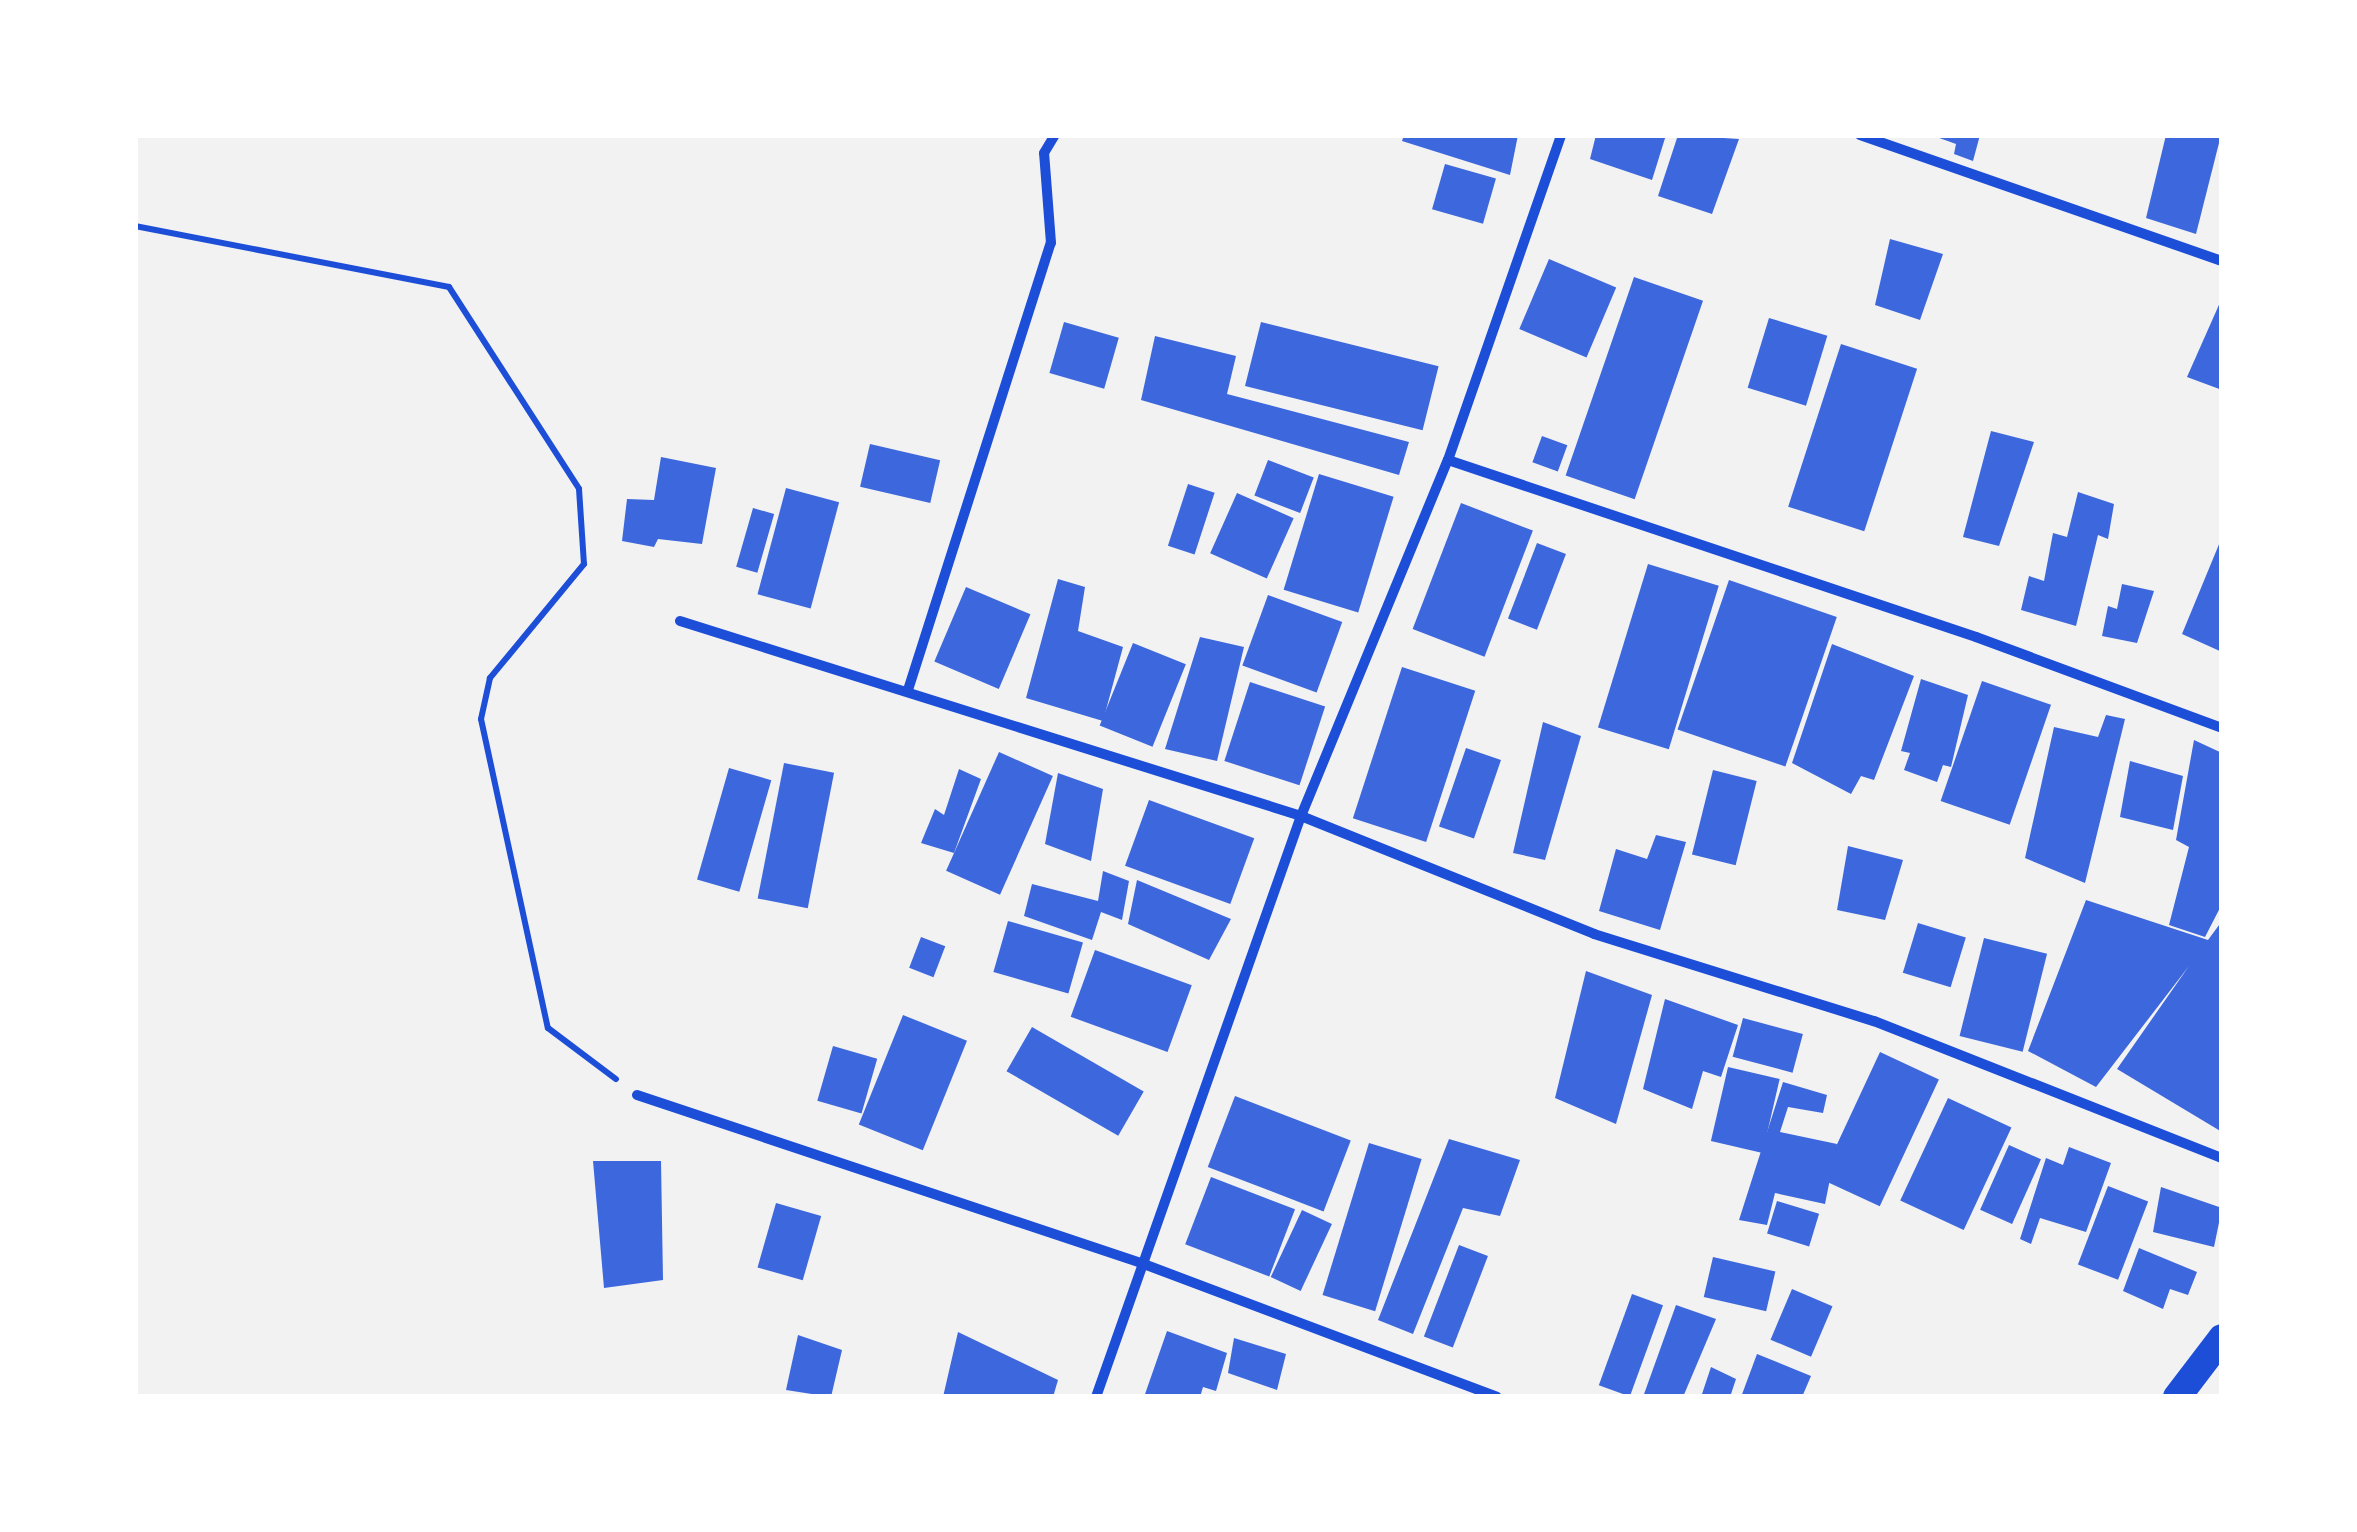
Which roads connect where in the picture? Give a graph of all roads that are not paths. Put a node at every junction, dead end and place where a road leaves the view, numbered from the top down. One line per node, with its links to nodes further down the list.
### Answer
1 (1055, 135): 7 (street)
2 (1561, 135): 5 (street)
3 (1860, 135): 4 (street)
4 (2222, 261)
5 (1448, 460): 8 (street); 9 (street)
6 (680, 621): 7 (street)
7 (908, 690): 9 (street)
8 (2222, 728)
9 (1301, 816): 11 (street); 12 (street)
10 (637, 1095): 12 (street)
11 (2222, 1158)
12 (1141, 1263): 14 (street); 15 (street)
13 (2222, 1338): 16 (highway)
14 (1096, 1397)
15 (1497, 1397)
16 (2177, 1397)

